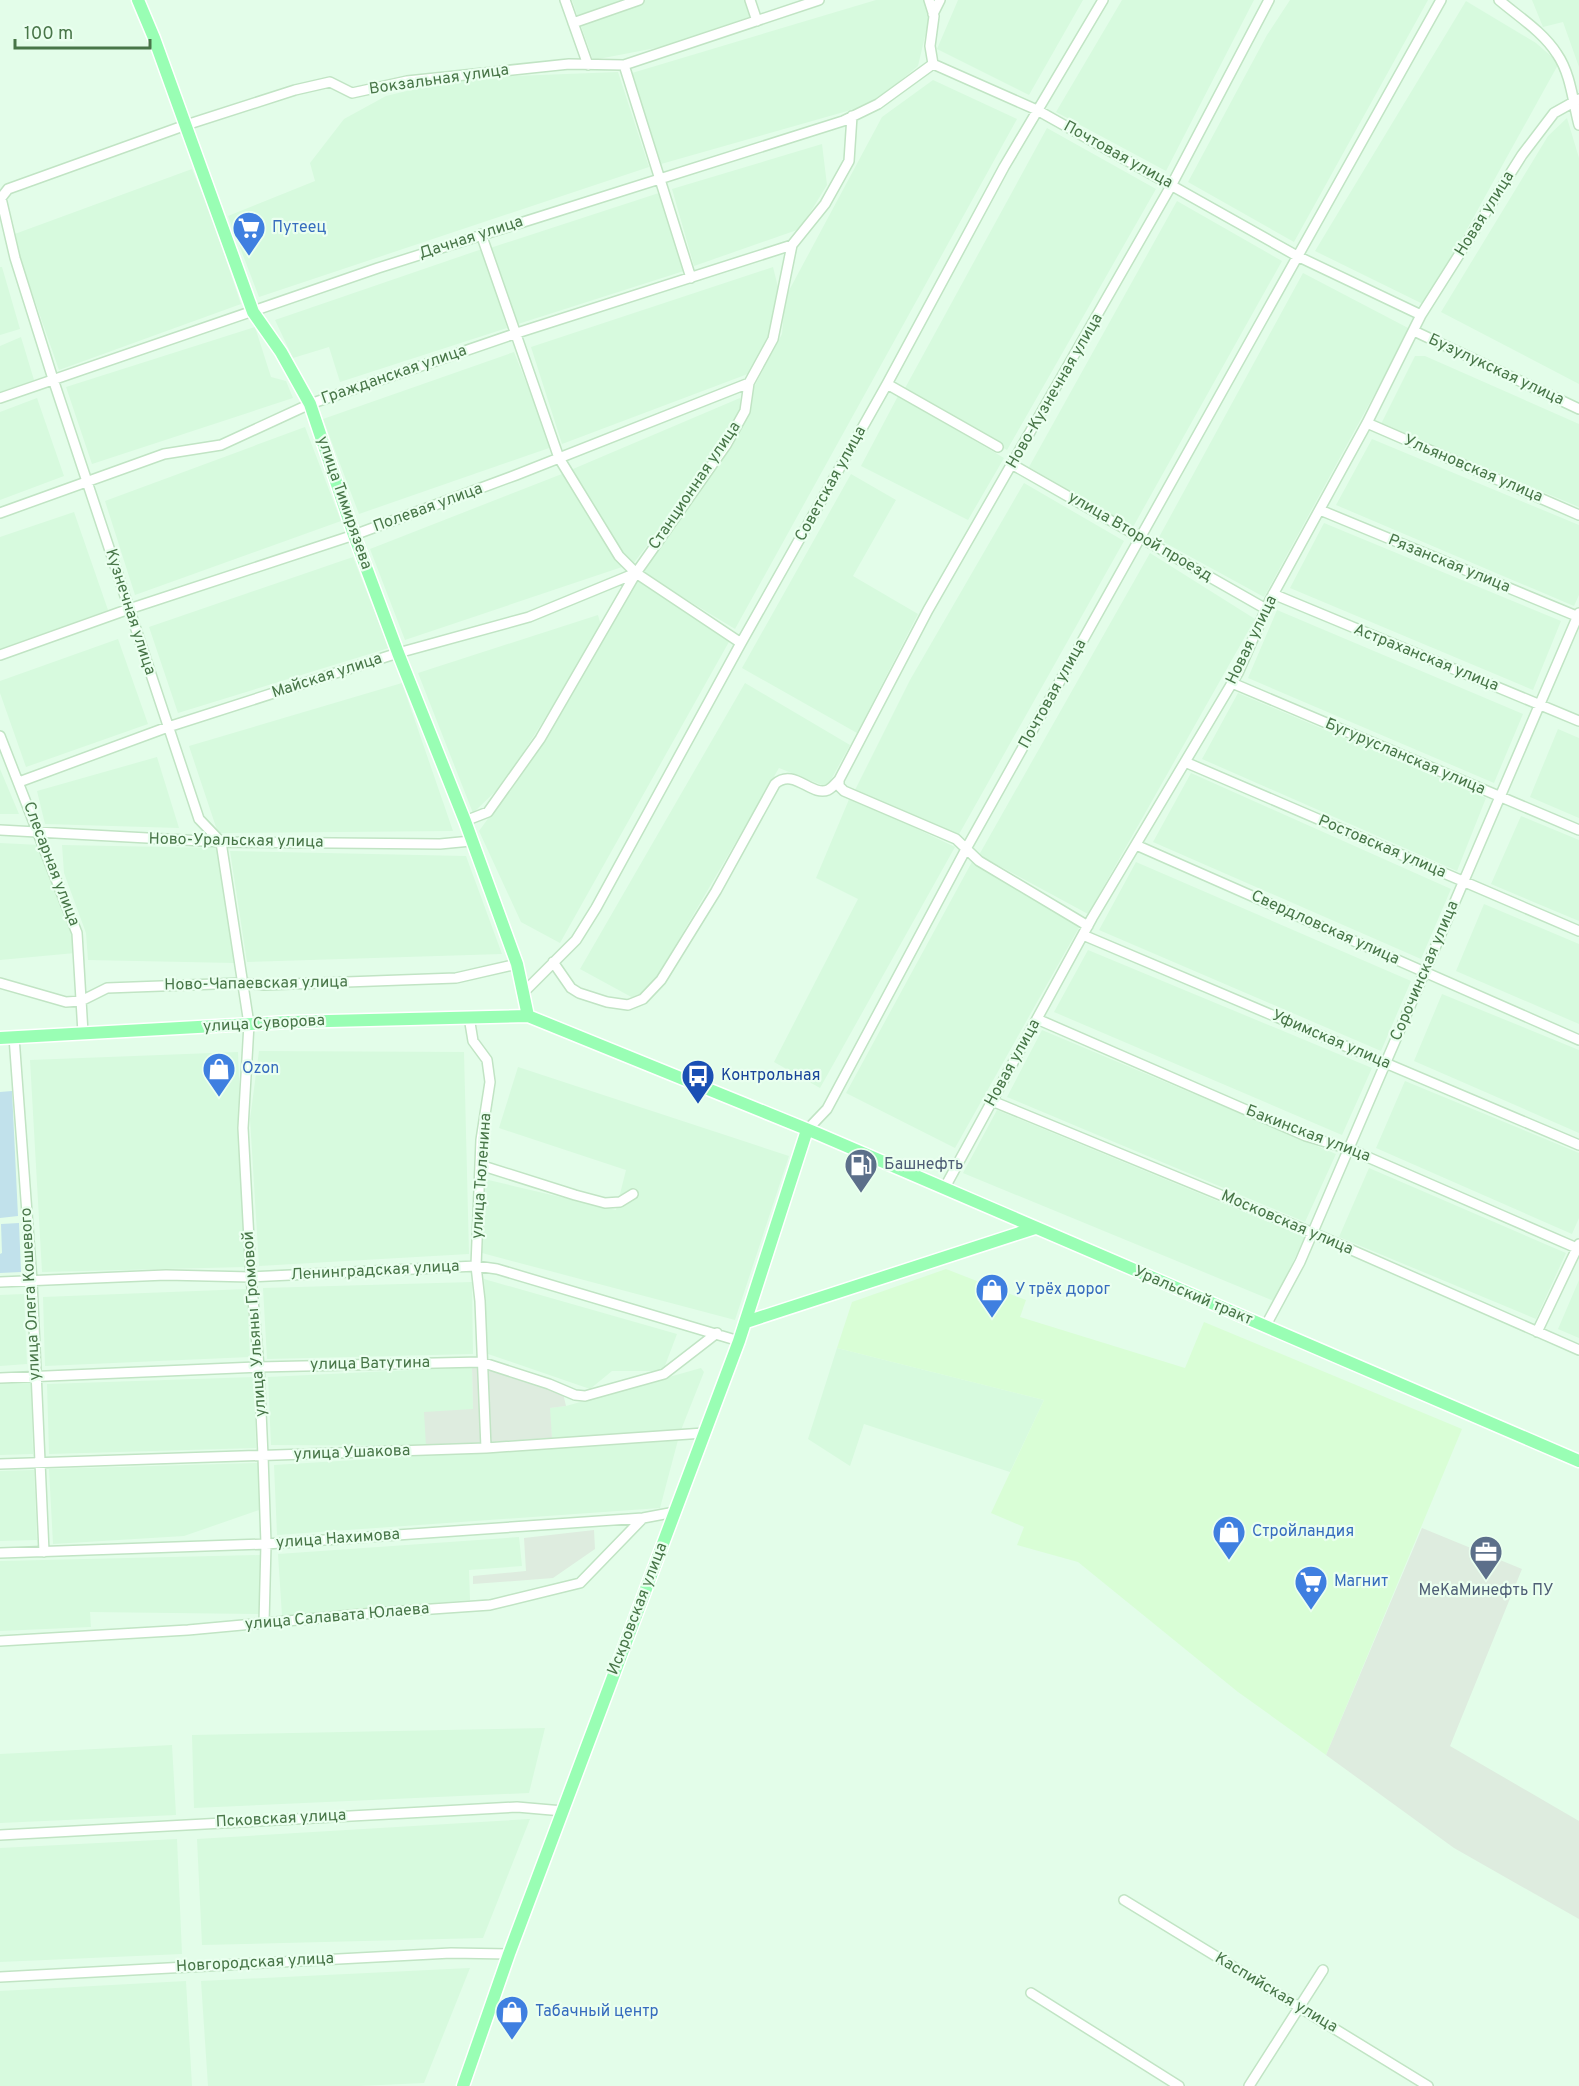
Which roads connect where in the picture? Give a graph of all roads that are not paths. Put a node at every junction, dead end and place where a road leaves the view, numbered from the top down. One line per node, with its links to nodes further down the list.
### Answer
1 (138, 0): 21 (main road, улица Тимирязева)
2 (565, 0): 14 (street)
3 (639, 0): 14 (street)
4 (750, 0): 13 (street)
5 (819, 0): 13 (street, Вокзальная улица)
6 (928, 0): 12 (street)
7 (940, 0): 12 (street)
8 (1103, 0): 19 (street, Советская улица)
9 (1269, 0): 24 (street, Ново-Кузнечная улица)
10 (1441, 0): 28 (street, Почтовая улица)
11 (1499, 0): 18 (street)
12 (933, 14): 16 (street)
13 (757, 21): 17 (street, Вокзальная улица)
14 (573, 23): 15 (street)
15 (588, 64): 17 (street, Вокзальная улица); 21 (street, Вокзальная улица)
16 (933, 64): 19 (street, Почтовая улица); 20 (street, Дачная улица)
17 (624, 65): 23 (street)
18 (1576, 100): 22 (street); 31 (street, Новая улица)
19 (1038, 110): 24 (street, Почтовая улица); 36 (street, Советская улица)
20 (852, 116): 23 (street, Дачная улица); 27 (street, Станционная улица)
21 (186, 125): 25 (street, Вокзальная улица); 30 (main road, улица Тимирязева)
22 (1579, 125)
23 (659, 178): 26 (street, Дачная улица); 29 (street)
24 (1171, 186): 28 (street, Почтовая улица); 43 (street, Ново-Кузнечная улица)
25 (1, 198): 34 (street, Кузнечная улица)
26 (481, 234): 30 (street, Дачная улица); 33 (street)
27 (792, 245): 29 (street, Гражданская улица); 35 (street, Станционная улица)
28 (1297, 256): 31 (street, Почтовая улица); 49 (street, Почтовая улица)
29 (691, 278): 33 (street, Гражданская улица)
30 (253, 312): 34 (street, Дачная улица); 38 (main road, улица Тимирязева)
31 (1421, 315): 32 (street, Новая улица)
32 (1414, 331): 39 (street, Бузулукская улица); 40 (street, Новая улица)
33 (517, 333): 38 (street, Гражданская улица); 42 (street)
34 (53, 379): 37 (street, Дачная улица); 44 (street, Кузнечная улица)
35 (749, 383): 42 (street, Полевая улица); 50 (street, Станционная улица)
36 (887, 384): 41 (street); 55 (street, Советская улица)
37 (0, 398)
38 (310, 404): 44 (street, Гражданская улица); 48 (main road, улица Тимирязева)
39 (1579, 408)
40 (1367, 423): 45 (street, Новая улица); 47 (street, Ульяновская улица)
41 (998, 447)
42 (559, 458): 48 (street, Полевая улица); 50 (street)
43 (1013, 465): 49 (street, улица Второй проезд); 64 (street, Ново-Кузнечная улица)
44 (86, 482): 46 (street, Гражданская улица); 52 (street, Кузнечная улица)
45 (1320, 510): 51 (street, Новая улица); 54 (street, Рязанская улица)
46 (0, 513)
47 (1579, 515)
48 (354, 535): 52 (street, Полевая улица); 56 (main road, улица Тимирязева)
49 (1141, 538): 53 (street, улица Второй проезд); 74 (street, Почтовая улица)
50 (636, 573): 55 (street); 56 (street, Майская улица); 67 (street, Станционная улица)
51 (1273, 594): 53 (street, Новая улица); 59 (street, Астраханская улица)
52 (129, 609): 57 (street, Полевая улица); 61 (street, Кузнечная улица)
53 (1266, 609): 58 (street, Новая улица)
54 (1579, 615): 59 (street, Сорочинская улица)
55 (741, 643): 79 (street, Советская улица)
56 (398, 653): 61 (street, Майская улица); 67 (main road, улица Тимирязева)
57 (0, 655)
58 (1232, 683): 63 (street, Новая улица); 66 (street, Бугурусланская улица)
59 (1540, 704): 60 (street, Астраханская улица); 66 (street, Сорочинская улица)
60 (1579, 721)
61 (168, 727): 65 (street, Майская улица); 72 (street, Кузнечная улица)
62 (0, 736): 65 (street, Слесарная улица)
63 (1185, 762): 73 (street, Новая улица); 75 (street, Ростовская улица)
64 (839, 780): 74 (street); 79 (street)
65 (19, 782): 70 (street, Слесарная улица)
66 (1499, 797): 69 (street, Бугурусланская улица); 75 (street, Сорочинская улица)
67 (465, 821): 71 (main road, улица Тимирязева)
68 (0, 830): 70 (street, Ново-Уральская улица)
69 (1579, 830)
70 (39, 832): 72 (street, Ново-Уральская улица); 85 (street, Слесарная улица)
71 (471, 841): 72 (street, Ново-Уральская улица); 80 (main road, улица Тимирязева)
72 (220, 842): 83 (street)
73 (1136, 845): 76 (street, Новая улица); 81 (street, Свердловская улица)
74 (966, 849): 76 (street); 96 (street, Почтовая улица)
75 (1463, 882): 77 (street, Ростовская улица); 81 (street, Сорочинская улица)
76 (1088, 926): 78 (street, Новая улица)
77 (1579, 931)
78 (1083, 935): 88 (street, Новая улица); 94 (street, Уфимская улица)
79 (553, 962): 84 (street, Советская улица)
80 (517, 964): 83 (street, Ново-Чапаевская улица); 84 (main road, улица Тимирязева)
81 (1425, 971): 93 (street, Свердловская улица); 94 (street, Сорочинская улица)
82 (0, 983): 85 (street)
83 (242, 983): 85 (street, Ново-Чапаевская улица); 89 (street)
84 (524, 992): 86 (main road, улица Тимирязева)
85 (81, 1001): 90 (street, Слесарная улица)
86 (528, 1016): 87 (main road, улица Суворова); 96 (main road, Уральский тракт)
87 (469, 1017): 89 (main road, улица Суворова); 99 (street, улица Тюленина)
88 (1037, 1019): 95 (street, Новая улица); 98 (street, Бакинская улица)
89 (249, 1024): 90 (main road, улица Суворова); 106 (street, улица Ульяны Громовой)
90 (83, 1033): 91 (main road, улица Суворова)
91 (14, 1037): 92 (main road, улица Суворова); 107 (street, улица Олега Кошевого)
92 (0, 1038)
93 (1579, 1040)
94 (1386, 1063): 97 (street, Уфимская улица); 98 (street, Сорочинская улица)
95 (992, 1101): 100 (street, Новая улица); 103 (street, Московская улица)
96 (807, 1130): 100 (main road, Уральский тракт); 109 (main road, Искровская улица)
97 (1579, 1145)
98 (1349, 1149): 103 (street, Сорочинская улица); 104 (street, Бакинская улица)
99 (480, 1165): 101 (street); 105 (street, улица Тюленина)
100 (944, 1189): 102 (main road, Уральский тракт)
101 (633, 1194)
102 (1035, 1228): 109 (main road); 110 (main road, Уральский тракт)
103 (1313, 1233): 110 (street, Сорочинская улица); 111 (street, Московская улица)
104 (1578, 1247): 111 (street)
105 (476, 1266): 106 (street, Ленинградская улица); 112 (street, Ленинградская улица); 115 (street, улица Тюленина)
106 (251, 1276): 107 (street, Ленинградская улица); 116 (street, улица Ульяны Громовой)
107 (32, 1281): 108 (street, Ленинградская улица); 117 (street, улица Олега Кошевого)
108 (0, 1282)
109 (746, 1322): 113 (main road, Искровская улица)
110 (1265, 1327): 122 (main road, Уральский тракт)
111 (1537, 1332): 114 (street, Московская улица)
112 (717, 1333): 113 (street, Ленинградская улица); 115 (street, улица Ватутина)
113 (739, 1341): 119 (main road, Искровская улица)
114 (1579, 1350)
115 (481, 1362): 116 (street, улица Ватутина); 120 (street, улица Тюленина)
116 (259, 1366): 117 (street, улица Ватутина); 121 (street, улица Ульяны Громовой)
117 (36, 1377): 118 (street, улица Ватутина); 124 (street, улица Олега Кошевого)
118 (0, 1378)
119 (704, 1432): 120 (street, улица Ушакова); 125 (main road, Искровская улица)
120 (486, 1448): 121 (street, улица Ушакова)
121 (263, 1456): 124 (street, улица Ушакова); 127 (street, улица Ульяны Громовой)
122 (1579, 1461)
123 (0, 1464): 124 (street, улица Ушакова)
124 (40, 1464): 129 (street, улица Олега Кошевого)
125 (675, 1512): 126 (street, улица Нахимова); 132 (main road, Искровская улица)
126 (643, 1518): 127 (street, улица Нахимова); 130 (street, улица Салавата Юлаева)
127 (266, 1544): 129 (street, улица Нахимова); 130 (street, улица Ульяны Громовой)
128 (0, 1552): 129 (street, улица Нахимова)
129 (44, 1552)
130 (264, 1623): 131 (street, улица Салавата Юлаева)
131 (0, 1641)
132 (563, 1811): 133 (street, Псковская улица); 135 (main road, Искровская улица)
133 (0, 1835)
134 (1124, 1900): 139 (street, Каспийская улица)
135 (509, 1954): 137 (street, Новгородская улица); 140 (main road, Искровская улица)
136 (1323, 1970): 139 (street)
137 (0, 1977)
138 (1031, 1993): 141 (street)
139 (1299, 2007): 142 (street); 143 (street, Каспийская улица)
140 (463, 2086)
141 (1179, 2086)
142 (1249, 2086)
143 (1428, 2086)

